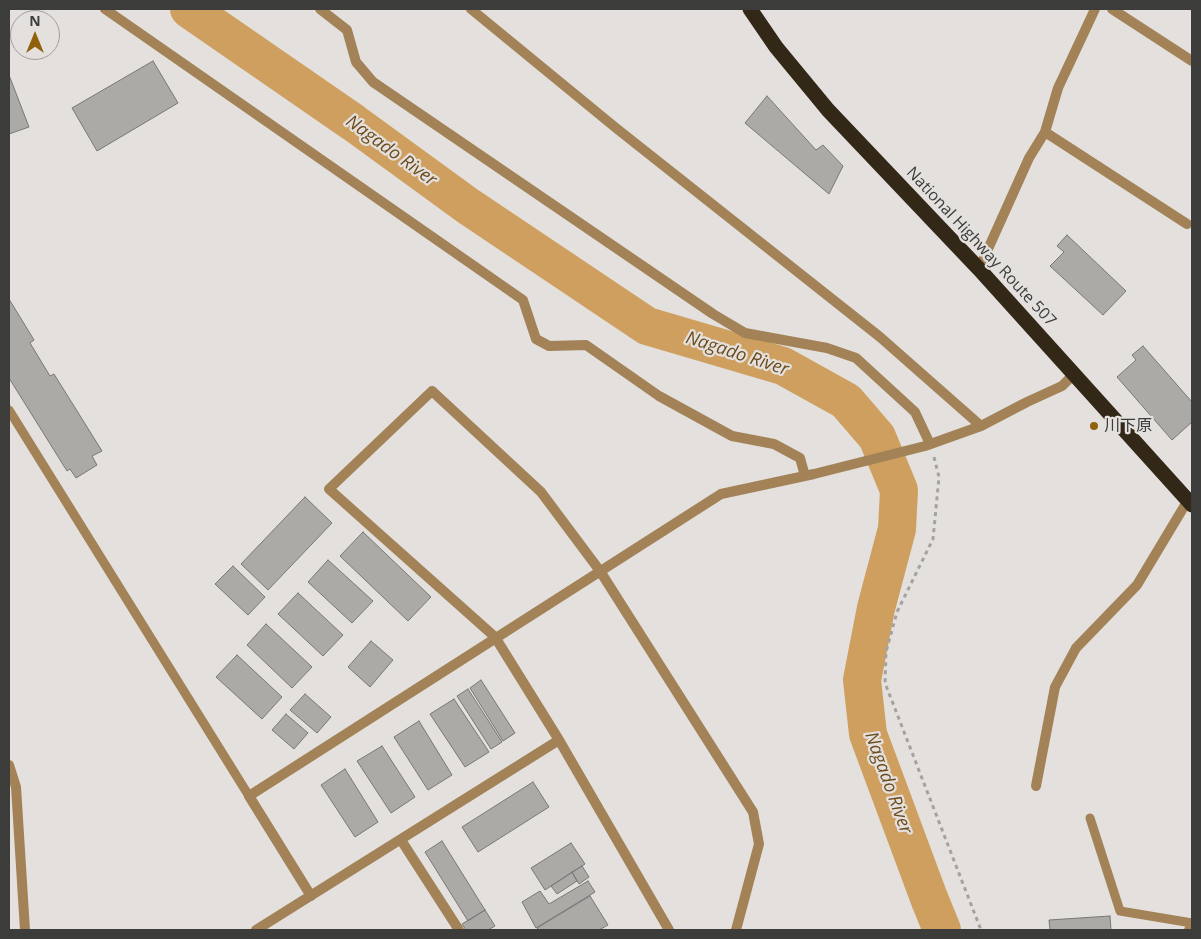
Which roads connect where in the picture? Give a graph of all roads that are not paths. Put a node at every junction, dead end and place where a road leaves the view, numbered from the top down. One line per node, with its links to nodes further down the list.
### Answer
1 (105, 9): 15 (street)
2 (320, 9): 14 (street)
3 (471, 9): 13 (street)
4 (750, 9): 10 (highway, National Highway Route 507)
5 (1095, 9): 8 (street)
6 (1112, 9): 7 (street)
7 (1192, 61)
8 (1045, 132): 9 (street); 10 (street)
9 (1187, 224)
10 (979, 269): 11 (highway, National Highway Route 507)
11 (1074, 374): 13 (street); 16 (highway, National Highway Route 507)
12 (9, 410): 22 (lane)
13 (981, 426): 14 (street)
14 (928, 445): 15 (street)
15 (809, 475): 17 (street)
16 (1190, 502): 21 (street)
17 (600, 571): 18 (street); 18 (street); 32 (street)
18 (495, 637): 19 (street); 22 (street)
19 (559, 740): 24 (street); 31 (street)
20 (9, 765): 28 (street)
21 (1036, 786)
22 (249, 796): 25 (street)
23 (1090, 818): 26 (lane)
24 (401, 840): 25 (street); 30 (street)
25 (311, 896): 29 (street)
26 (1192, 923)
27 (1192, 927): 33 (street)
28 (25, 930)
29 (256, 930)
30 (459, 930)
31 (669, 930)
32 (736, 930)
33 (1189, 930)

